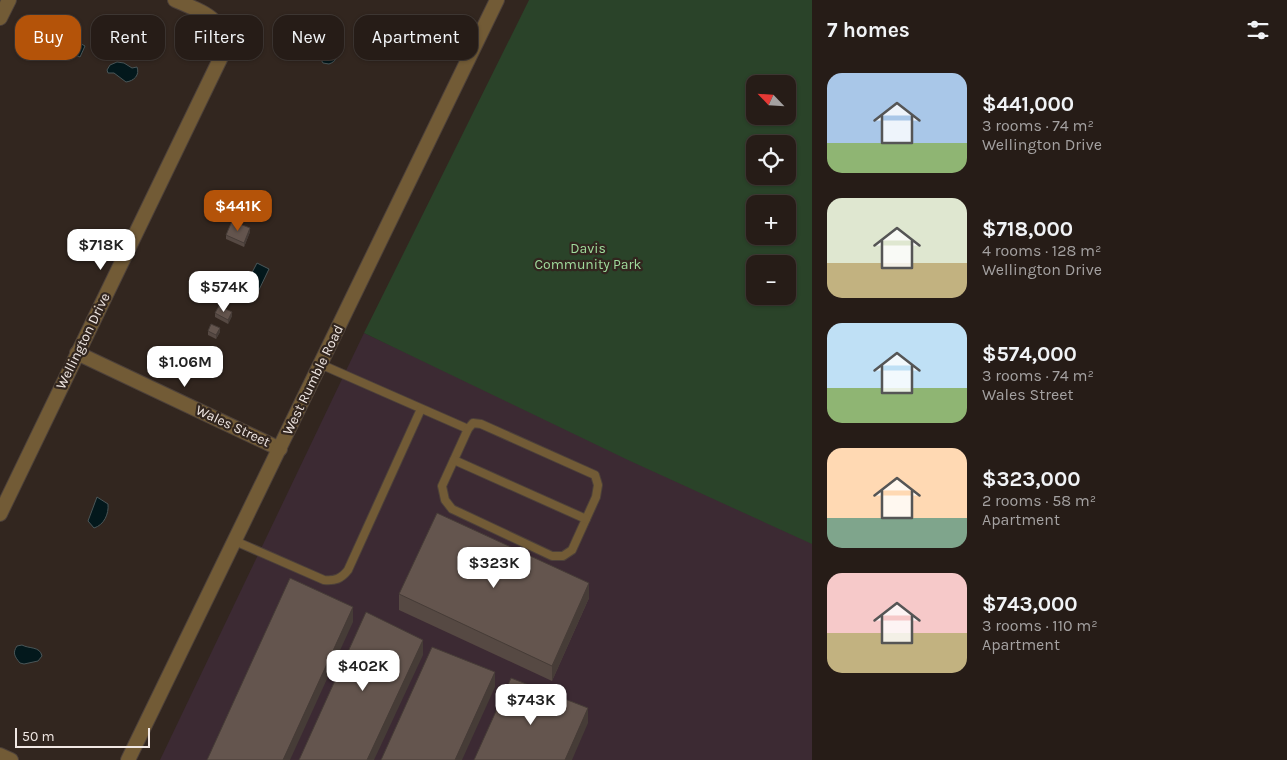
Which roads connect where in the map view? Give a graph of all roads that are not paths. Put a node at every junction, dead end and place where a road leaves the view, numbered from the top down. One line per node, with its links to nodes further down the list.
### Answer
1 (9, 0): 4 (street)
2 (175, 0): 5 (street, Wellington Drive)
3 (497, 0): 6 (street, West Rumble Road)
4 (0, 18)
5 (77, 353): 9 (street, Wales Street); 11 (street, Wellington Drive)
6 (320, 364): 7 (lane); 9 (street, West Rumble Road)
7 (421, 409): 8 (lane); 13 (lane)
8 (468, 429): 10 (lane); 12 (lane)
9 (280, 449): 13 (street, West Rumble Road)
10 (454, 460): 12 (lane); 12 (lane)
11 (0, 513)
12 (586, 518)
13 (235, 541): 16 (street, West Rumble Road)
14 (0, 754): 15 (street)
15 (11, 760)
16 (128, 760)

